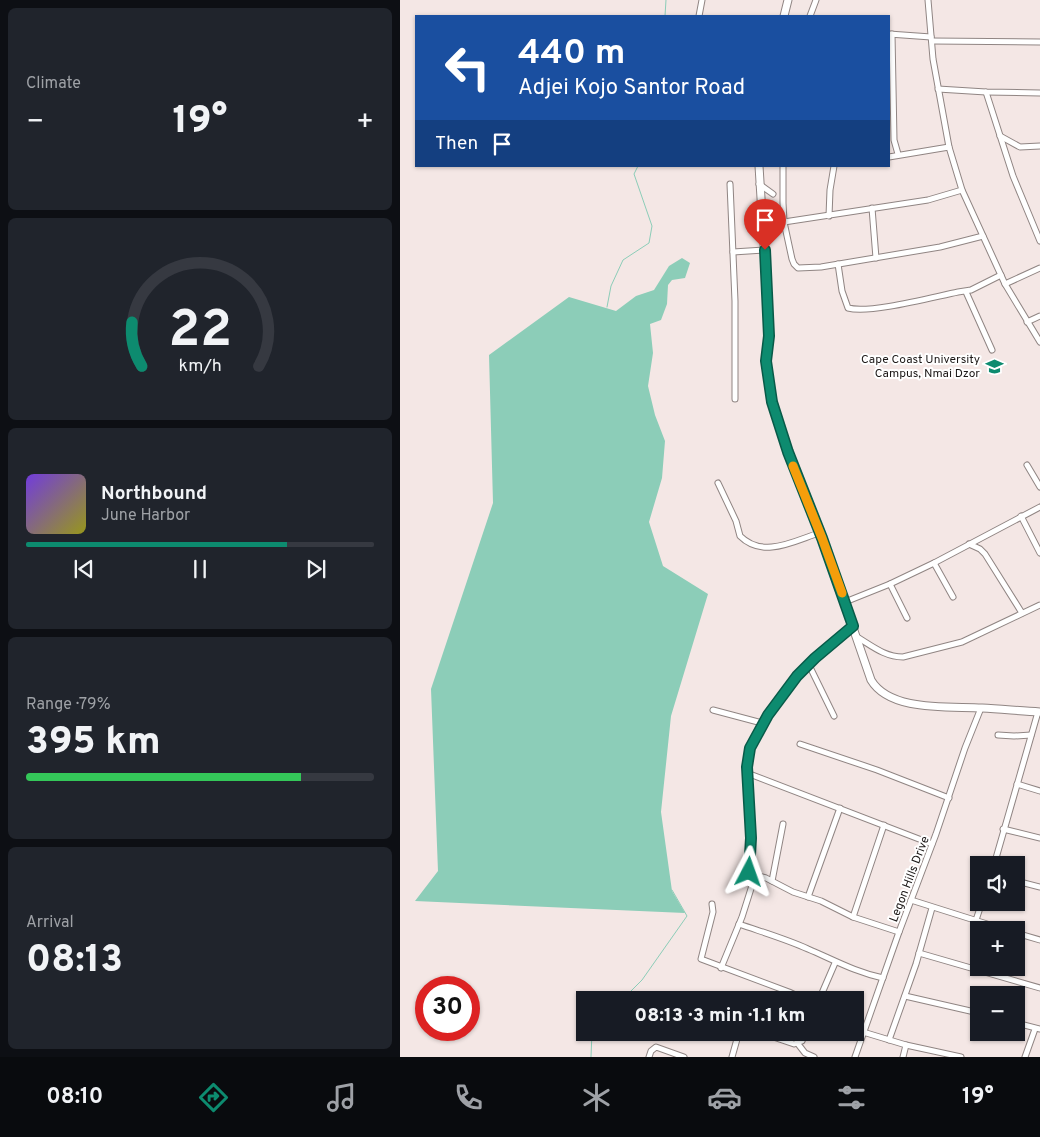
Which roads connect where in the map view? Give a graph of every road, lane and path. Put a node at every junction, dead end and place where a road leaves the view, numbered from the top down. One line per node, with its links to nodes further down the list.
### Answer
1 (702, 0): 5 (street)
2 (788, 0): 6 (street)
3 (816, 0): 7 (street)
4 (928, 0): 9 (street)
5 (699, 15)
6 (784, 15)
7 (810, 15)
8 (891, 34): 9 (street); 17 (street)
9 (932, 39): 10 (street); 11 (street)
10 (1040, 42)
11 (938, 88): 12 (street); 16 (street)
12 (986, 92): 13 (street); 14 (street)
13 (1040, 93)
14 (1000, 136): 15 (street); 30 (street)
15 (1040, 146)
16 (949, 147): 17 (street); 24 (street)
17 (898, 154): 18 (street)
18 (890, 157)
19 (759, 167): 23 (street)
20 (783, 167): 28 (street)
21 (834, 167): 27 (street)
22 (730, 184): 32 (street)
23 (759, 184): 25 (street); 31 (street)
24 (962, 190): 26 (street); 29 (street)
25 (773, 194)
26 (872, 208): 27 (street); 33 (street)
27 (829, 216): 28 (street)
28 (784, 222): 34 (street)
29 (983, 236): 33 (street); 36 (street)
30 (1040, 242)
31 (765, 250): 32 (street); 49 (street)
32 (733, 252): 43 (street)
33 (876, 258): 34 (street)
34 (838, 264): 38 (street)
35 (1040, 268): 37 (street)
36 (1001, 275): 37 (street); 38 (street)
37 (1005, 284): 40 (street)
38 (966, 292): 42 (street)
39 (1040, 316): 40 (street)
40 (1027, 322): 41 (street)
41 (1040, 342)
42 (992, 350)
43 (735, 399)
44 (1027, 464): 46 (street)
45 (718, 483): 49 (street)
46 (1040, 487)
47 (1040, 507): 48 (street)
48 (1021, 516): 50 (street); 51 (street)
49 (819, 532): 55 (street)
50 (969, 544): 52 (street); 57 (street)
51 (1040, 553)
52 (934, 563): 53 (street); 54 (street)
53 (890, 584): 55 (street); 58 (street)
54 (953, 598)
55 (845, 602): 59 (street)
56 (1040, 605): 57 (street)
57 (1022, 613): 60 (street)
58 (907, 618)
59 (853, 626): 60 (street); 61 (street)
60 (857, 637): 62 (street)
61 (808, 665): 65 (street); 66 (street)
62 (980, 708): 64 (street); 73 (street, Legon Hills Drive)
63 (713, 710): 66 (street)
64 (1039, 712): 68 (street)
65 (834, 716)
66 (762, 724): 70 (street)
67 (998, 735): 68 (street)
68 (1031, 735): 71 (street)
69 (800, 744): 73 (street)
70 (747, 773): 74 (street); 81 (street)
71 (1017, 784): 72 (street); 77 (street)
72 (1040, 791)
73 (949, 798): 79 (street, Legon Hills Drive)
74 (840, 808): 76 (street); 85 (street)
75 (783, 824): 82 (street)
76 (884, 825): 79 (street); 90 (street)
77 (1004, 829): 78 (street); 80 (street)
78 (1040, 838)
79 (932, 844): 86 (street, Legon Hills Drive)
80 (996, 856)
81 (754, 876): 82 (street); 93 (street)
82 (772, 881): 85 (street)
83 (1025, 883): 84 (street)
84 (1040, 887)
85 (808, 897): 90 (street)
86 (911, 900): 88 (street); 94 (street, Legon Hills Drive)
87 (712, 904): 99 (street)
88 (932, 908): 91 (street); 97 (street)
89 (979, 911): 91 (street)
90 (853, 916): 94 (street)
91 (976, 920): 92 (street)
92 (979, 921)
93 (739, 924): 98 (street); 99 (street)
94 (899, 932): 100 (street, Legon Hills Drive)
95 (1025, 936): 96 (street)
96 (1040, 940)
97 (919, 953): 101 (street); 104 (street)
98 (835, 963): 100 (street); 103 (street)
99 (721, 968): 102 (street)
100 (883, 978): 106 (street, Legon Hills Drive)
101 (1040, 988)
102 (786, 991)
103 (823, 991)
104 (905, 996): 105 (street); 109 (street)
105 (970, 1011)
106 (864, 1029)
107 (1037, 1029): 123 (street)
108 (864, 1032): 109 (street)
109 (889, 1040): 115 (street)
110 (736, 1041): 118 (street)
111 (783, 1041): 114 (street)
112 (802, 1041): 114 (street)
113 (860, 1041): 120 (street, Legon Hills Drive)
114 (798, 1044): 119 (street)
115 (906, 1046): 121 (street); 122 (street)
116 (649, 1057): 117 (street)
117 (684, 1057)
118 (732, 1057)
119 (814, 1057)
120 (855, 1057)
121 (903, 1057)
122 (961, 1057)
123 (1025, 1057)

